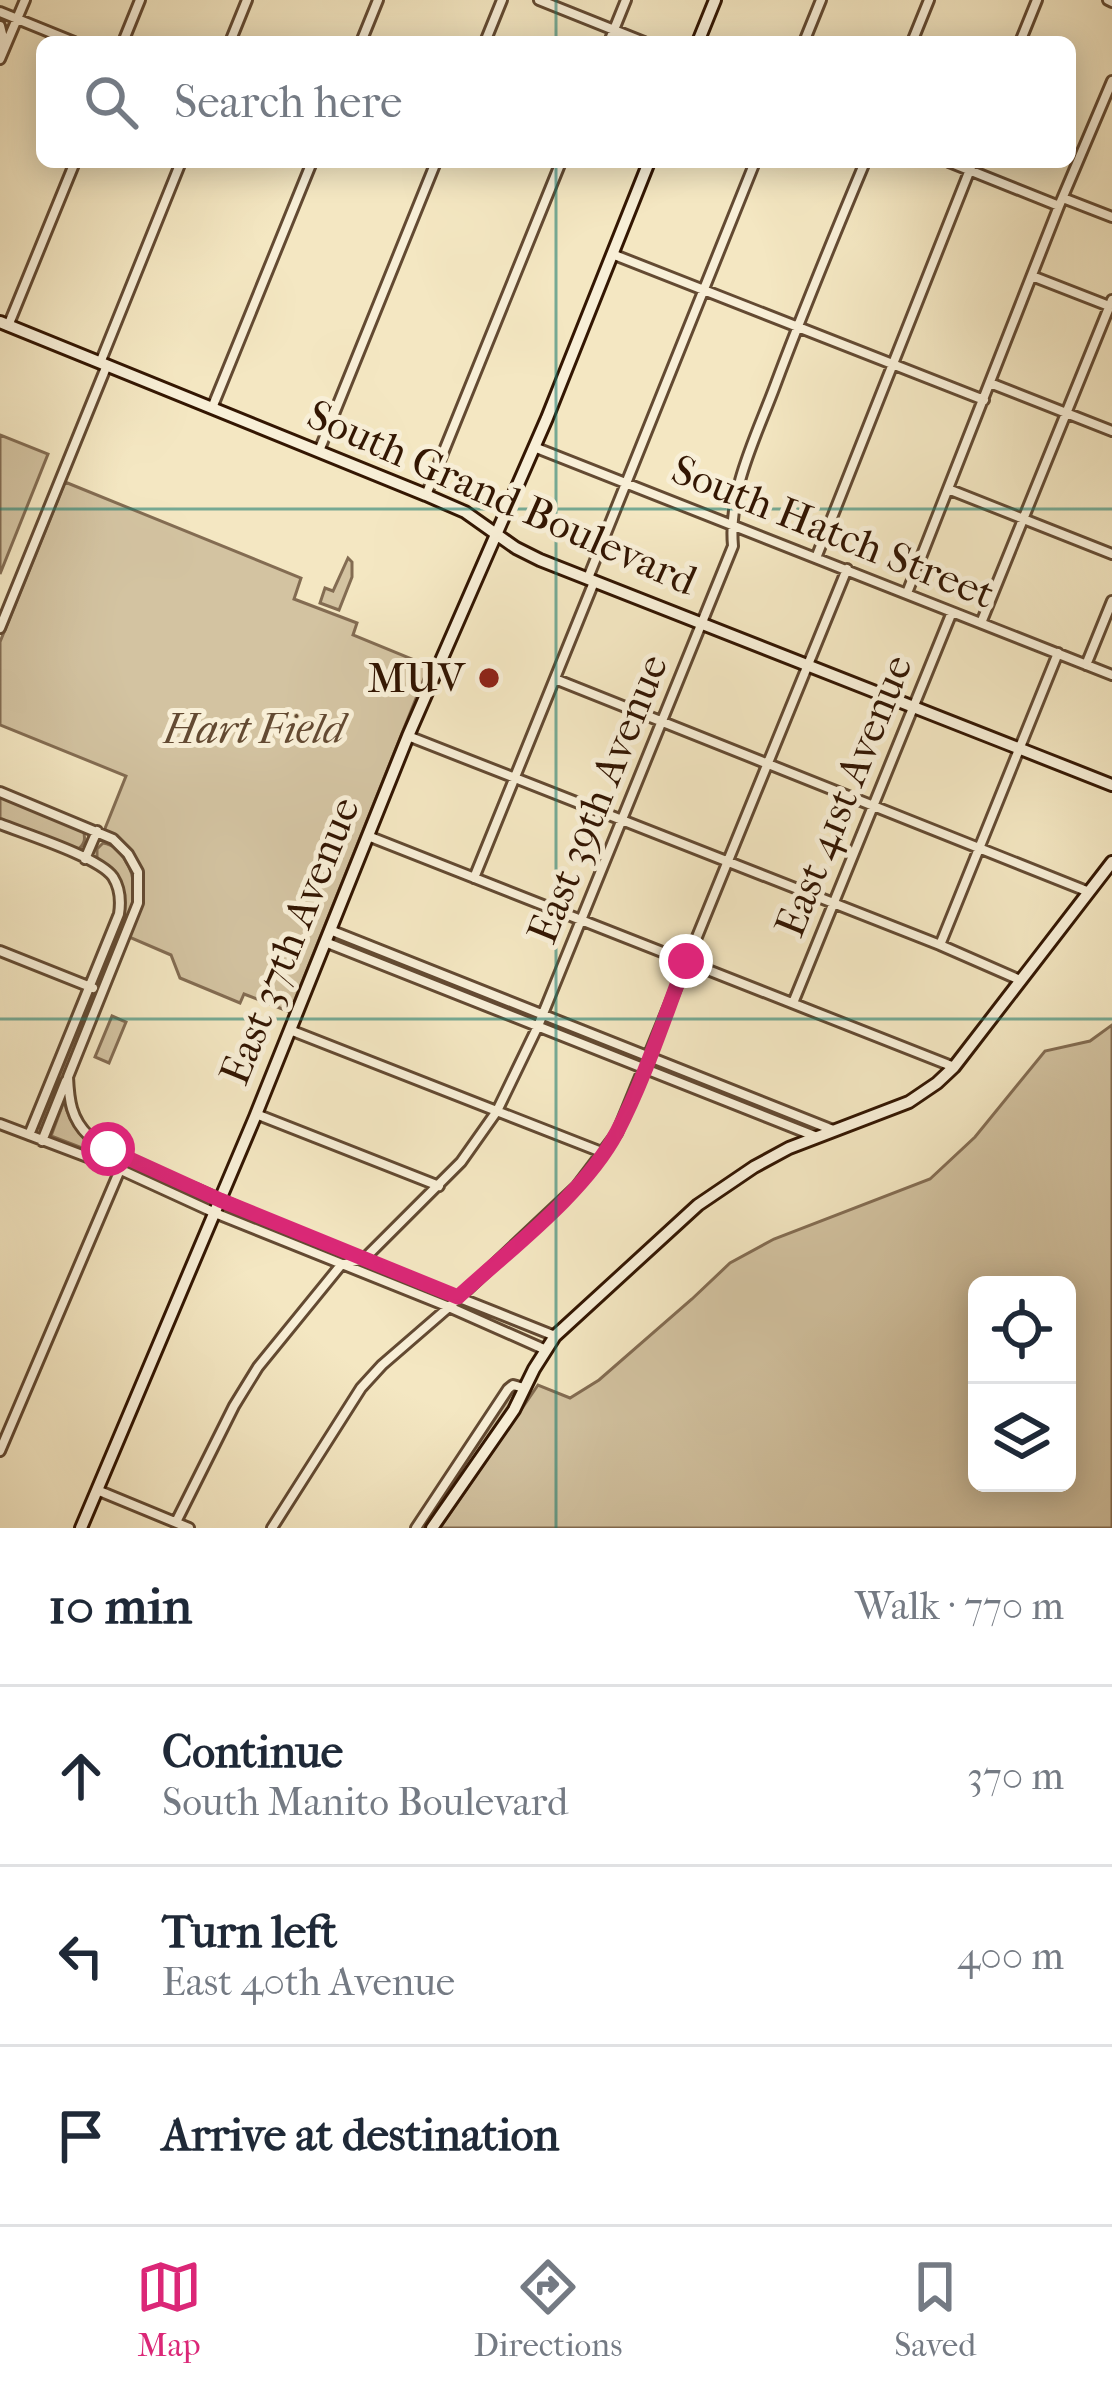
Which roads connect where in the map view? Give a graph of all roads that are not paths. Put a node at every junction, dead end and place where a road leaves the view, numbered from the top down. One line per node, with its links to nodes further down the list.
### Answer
1 (25, 0): 13 (street)
2 (140, 0): 17 (street)
3 (247, 0): 18 (street)
4 (378, 0): 19 (street)
5 (502, 0): 20 (street)
6 (538, 0): 15 (street)
7 (626, 0): 15 (street)
8 (715, 0): 23 (main road)
9 (821, 0): 24 (street)
10 (929, 0): 25 (street)
11 (1037, 0): 26 (street)
12 (0, 12): 13 (street)
13 (17, 19): 16 (street); 27 (street)
14 (0, 26): 27 (street)
15 (614, 30): 21 (street); 22 (street)
16 (59, 36)
17 (126, 36)
18 (232, 36)
19 (363, 36)
20 (487, 36)
21 (612, 36)
22 (629, 36)
23 (700, 36)
24 (806, 36)
25 (914, 36)
26 (1022, 36)
27 (0, 57)
28 (1112, 81): 29 (street)
29 (1076, 166)
30 (72, 168): 47 (street)
31 (179, 168): 50 (street)
32 (310, 168): 53 (street)
33 (434, 168): 57 (street)
34 (559, 168): 60 (street)
35 (647, 168): 43 (main road, East 37th Avenue)
36 (753, 168): 45 (street)
37 (863, 168): 48 (street, East 39th Avenue)
38 (970, 168): 49 (street)
39 (976, 168): 41 (street)
40 (1075, 168): 41 (street)
41 (1061, 202): 42 (street); 44 (street)
42 (1112, 217)
43 (612, 254): 45 (street); 56 (main road, East 37th Avenue)
44 (1032, 276): 46 (street); 51 (street)
45 (704, 291): 48 (street); 58 (street)
46 (1111, 304): 54 (street)
47 (4, 324): 50 (main road, South Grand Boulevard)
48 (798, 326): 49 (street); 62 (street, East 39th Avenue)
49 (892, 363): 52 (street); 65 (street)
50 (103, 364): 53 (main road, South Grand Boulevard); 73 (street)
51 (990, 383): 52 (street); 54 (street)
52 (984, 400): 59 (street)
53 (212, 408): 57 (main road, South Grand Boulevard)
54 (1066, 412): 55 (street); 61 (street)
55 (1112, 430)
56 (532, 446): 58 (street, South Hatch Street); 63 (main road, East 37th Avenue)
57 (319, 452): 60 (main road, South Grand Boulevard)
58 (626, 483): 62 (street, South Hatch Street); 67 (street)
59 (948, 489): 61 (street); 68 (street)
60 (426, 495): 63 (main road, South Grand Boulevard)
61 (1023, 519): 64 (street); 71 (street)
62 (731, 524): 65 (street, South Hatch Street); 72 (street, East 39th Avenue)
63 (496, 533): 67 (main road, South Grand Boulevard); 81 (main road, East 37th Avenue)
64 (1112, 554)
65 (816, 558): 66 (street, South Hatch Street)
66 (847, 569): 68 (street, South Hatch Street); 75 (street)
67 (591, 581): 72 (main road, South Grand Boulevard); 78 (street)
68 (907, 593): 70 (street, South Hatch Street)
69 (1112, 601): 76 (street)
70 (952, 612): 71 (street, South Hatch Street); 79 (street, East 41st Avenue)
71 (981, 623): 74 (street, South Hatch Street)
72 (703, 624): 75 (main road, South Grand Boulevard); 80 (street, East 39th Avenue)
73 (0, 628)
74 (1058, 653): 76 (street, South Hatch Street); 82 (street)
75 (807, 665): 79 (main road, South Grand Boulevard); 83 (street)
76 (1086, 665): 77 (street, South Hatch Street)
77 (1112, 675)
78 (555, 680): 80 (street); 84 (street)
79 (913, 707): 82 (main road, South Grand Boulevard); 87 (street, East 41st Avenue)
80 (662, 721): 83 (street); 88 (street, East 39th Avenue)
81 (408, 736): 84 (street); 91 (main road, East 37th Avenue)
82 (1018, 749): 85 (main road, South Grand Boulevard); 92 (street)
83 (767, 764): 87 (street); 94 (street)
84 (515, 778): 88 (street); 96 (street)
85 (1112, 785)
86 (0, 791): 90 (street)
87 (873, 806): 92 (street); 98 (street, East 41st Avenue)
88 (622, 820): 94 (street); 99 (street, East 39th Avenue)
89 (0, 824): 93 (street)
90 (97, 831): 93 (street); 106 (street)
91 (368, 836): 96 (street); 100 (main road, East 37th Avenue)
92 (979, 848): 97 (street); 101 (street)
93 (85, 859): 105 (street)
94 (728, 862): 98 (street); 103 (street)
95 (1112, 862): 97 (main road)
96 (474, 878): 99 (street)
97 (1089, 892): 104 (main road)
98 (833, 904): 101 (street); 107 (street, East 41st Avenue)
99 (581, 920): 103 (street); 108 (street, East 39th Avenue)
100 (327, 936): 108 (street); 109 (street); 110 (main road, East 37th Avenue)
101 (940, 945): 104 (street)
102 (0, 951): 105 (street)
103 (686, 961): 107 (street); 111 (street)
104 (1021, 980): 112 (main road)
105 (91, 988): 106 (street); 119 (street)
106 (103, 992): 114 (street)
107 (793, 1003): 112 (street)
108 (542, 1015): 109 (street, East 39th Avenue); 111 (street)
109 (538, 1026): 113 (street); 115 (street, East 39th Avenue)
110 (290, 1030): 115 (street); 116 (main road, East 37th Avenue)
111 (648, 1057): 113 (street); 118 (street)
112 (954, 1067): 118 (main road)
113 (644, 1069): 120 (street); 122 (street)
114 (68, 1077): 121 (street); 123 (street)
115 (497, 1111): 122 (street); 125 (street, East 39th Avenue)
116 (256, 1114): 125 (street); 126 (main road, East 37th Avenue)
117 (0, 1124): 119 (street)
118 (835, 1130): 120 (main road)
119 (29, 1136): 121 (street)
120 (817, 1137): 131 (main road)
121 (42, 1141): 124 (street)
122 (604, 1153): 129 (street)
123 (125, 1158): 124 (street); 126 (street)
124 (119, 1169): 126 (street); 134 (street)
125 (440, 1186): 127 (street, East 39th Avenue)
126 (218, 1207): 127 (street); 128 (street); 135 (main road, East 37th Avenue)
127 (364, 1259): 128 (street, East 39th Avenue); 129 (street)
128 (341, 1265): 130 (street); 136 (street)
129 (458, 1297): 130 (street); 131 (street)
130 (448, 1307): 132 (street); 139 (street)
131 (555, 1336): 132 (main road)
132 (546, 1350): 133 (main road)
133 (524, 1388): 140 (street); 141 (main road)
134 (0, 1450)
135 (97, 1490): 136 (street); 137 (main road, East 37th Avenue)
136 (176, 1522): 138 (street)
137 (81, 1528)
138 (189, 1528)
139 (272, 1528)
140 (416, 1528)
141 (432, 1528)

